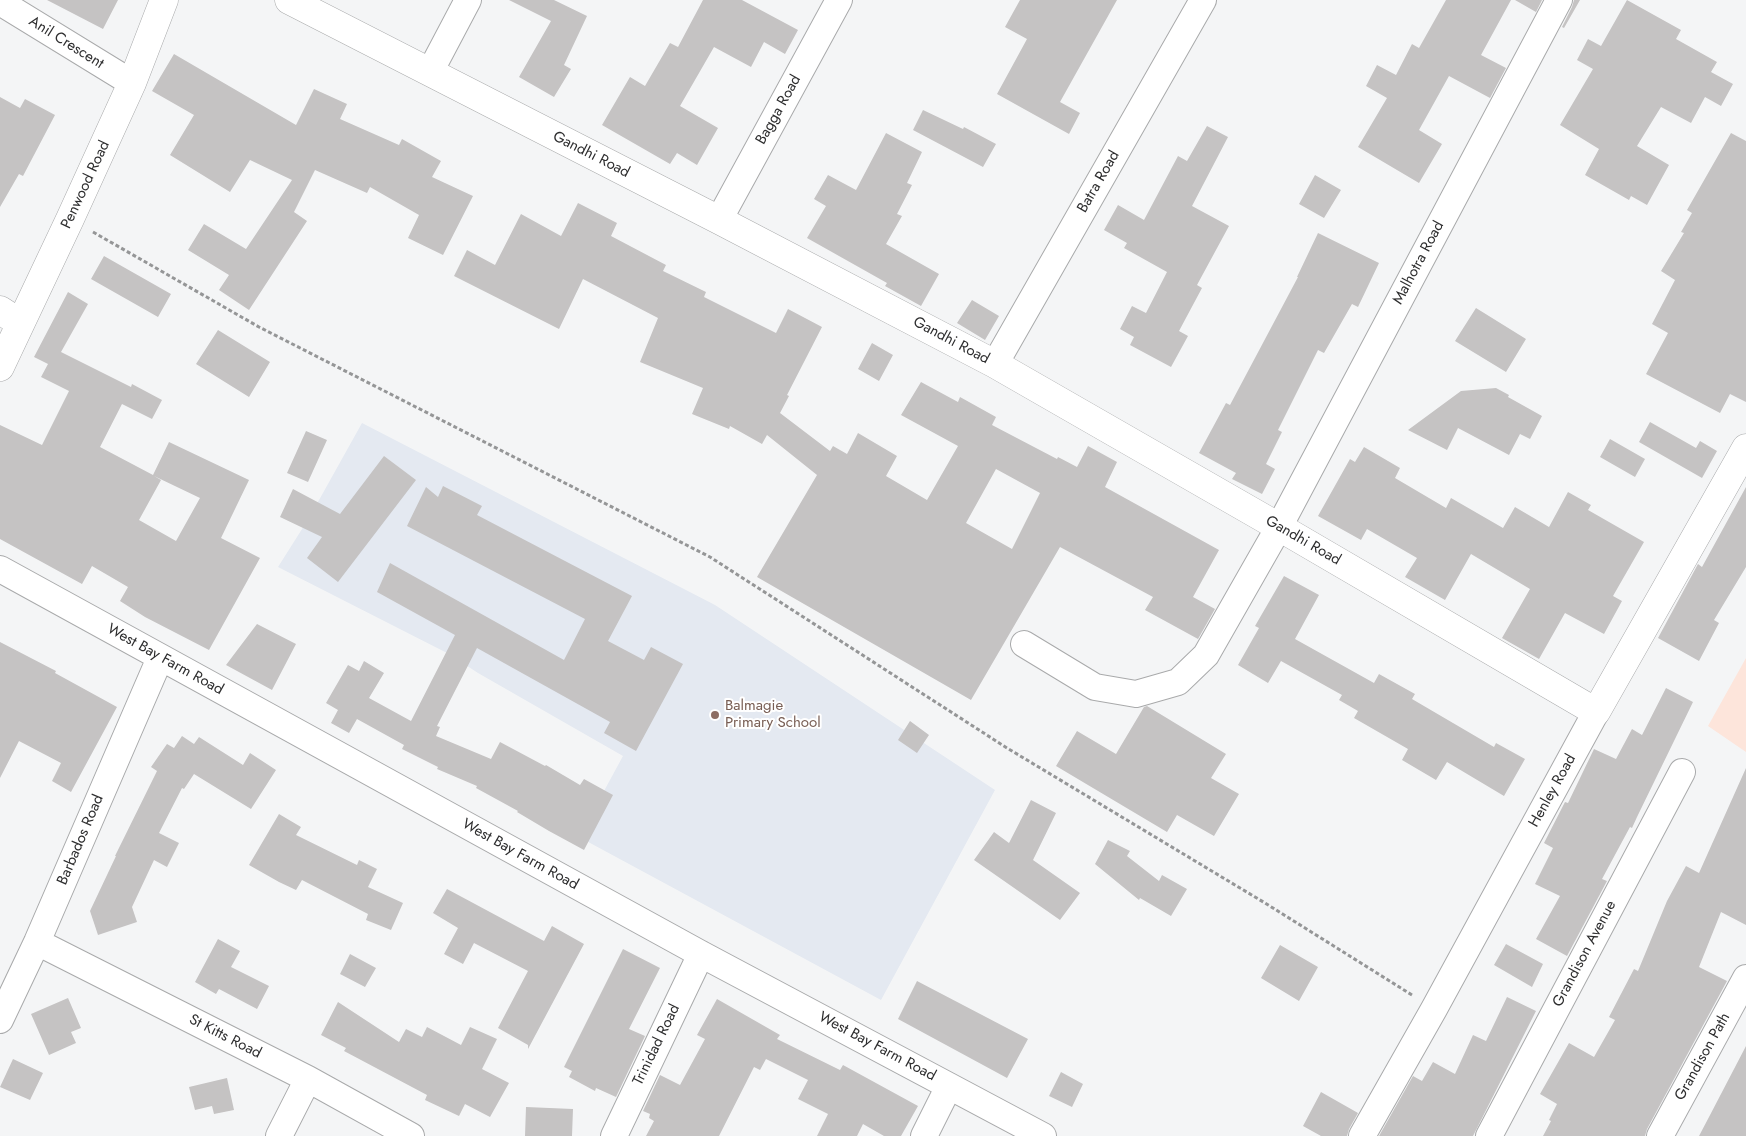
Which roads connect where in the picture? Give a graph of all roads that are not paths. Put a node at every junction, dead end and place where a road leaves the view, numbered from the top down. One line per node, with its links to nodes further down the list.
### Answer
1 (164, 0): 9 (street, Penwood Road)
2 (289, 0): 8 (street, Gandhi Road)
3 (468, 0): 8 (street)
4 (839, 0): 10 (street, Bagga Road)
5 (1203, 0): 12 (street, Batra Road)
6 (1559, 0): 15 (street, Malhotra Road)
7 (0, 2): 9 (street, Anil Crescent)
8 (430, 72): 10 (street, Gandhi Road)
9 (132, 83): 11 (street, Penwood Road)
10 (719, 220): 12 (street, Gandhi Road)
11 (10, 316): 13 (street, Penwood Road)
12 (995, 364): 15 (street, Gandhi Road)
13 (0, 367)
14 (1746, 448): 19 (street, Henley Road)
15 (1279, 526): 17 (street, Malhotra Road); 19 (street, Gandhi Road)
16 (0, 569): 18 (street, West Bay Farm Road)
17 (1024, 644)
18 (160, 658): 21 (street, Barbados Road); 22 (street, West Bay Farm Road)
19 (1596, 712): 32 (street, Henley Road)
20 (1682, 772): 33 (street, Grandison Avenue)
21 (37, 942): 24 (street, Barbados Road); 25 (street, St Kitts Road)
22 (701, 954): 26 (street, West Bay Farm Road); 29 (street, Trinidad Road)
23 (1746, 978): 34 (street, Grandison Path)
24 (0, 1020)
25 (308, 1078): 27 (street); 28 (street, St Kitts Road)
26 (949, 1086): 30 (street); 31 (street, West Bay Farm Road)
27 (279, 1136)
28 (410, 1136)
29 (614, 1136)
30 (924, 1136)
31 (1043, 1136)
32 (1362, 1136)
33 (1488, 1136)
34 (1660, 1136)

